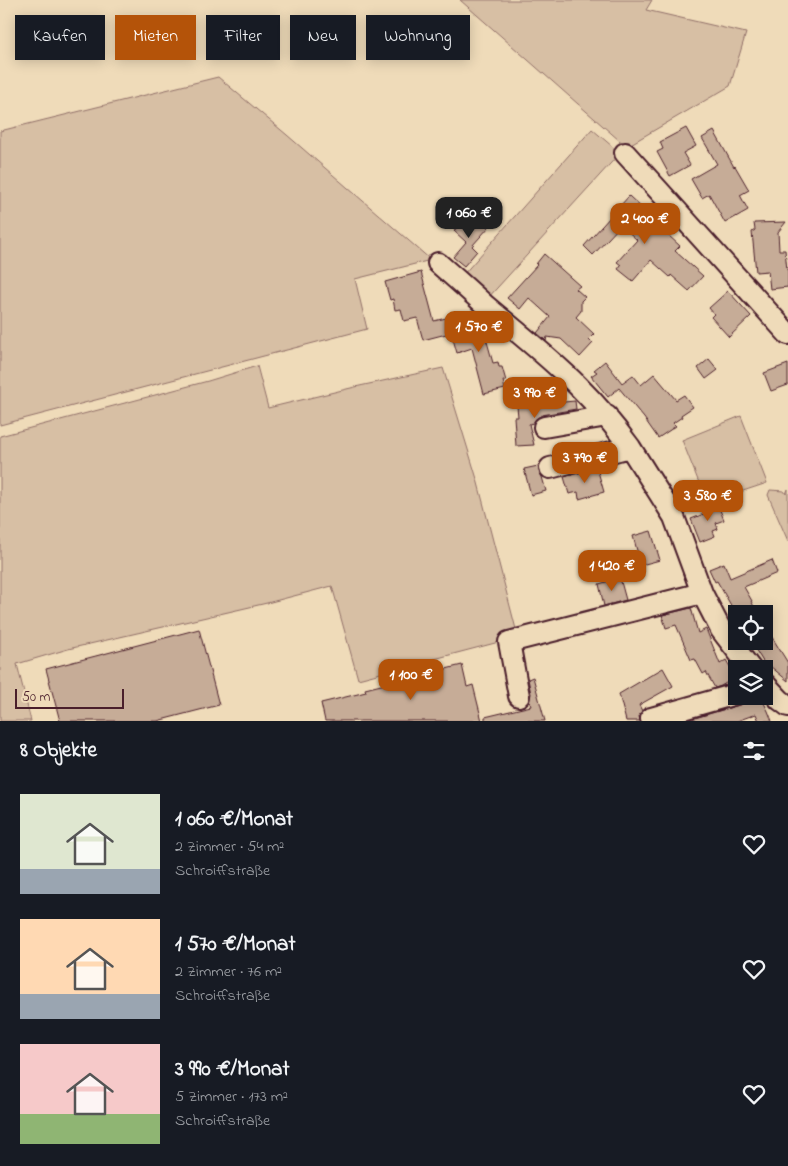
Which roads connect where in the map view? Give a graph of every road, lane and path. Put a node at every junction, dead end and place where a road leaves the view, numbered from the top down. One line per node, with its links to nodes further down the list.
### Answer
1 (625, 153): 3 (street)
2 (438, 262): 4 (street)
3 (788, 334)
4 (607, 416): 5 (street); 6 (street)
5 (544, 427)
6 (630, 447): 7 (street); 8 (street)
7 (550, 468)
8 (702, 592): 9 (street); 11 (street)
9 (744, 660)
10 (773, 693): 13 (street)
11 (519, 696)
12 (728, 700): 14 (street)
13 (788, 706)
14 (693, 714): 15 (street)
15 (652, 721)

